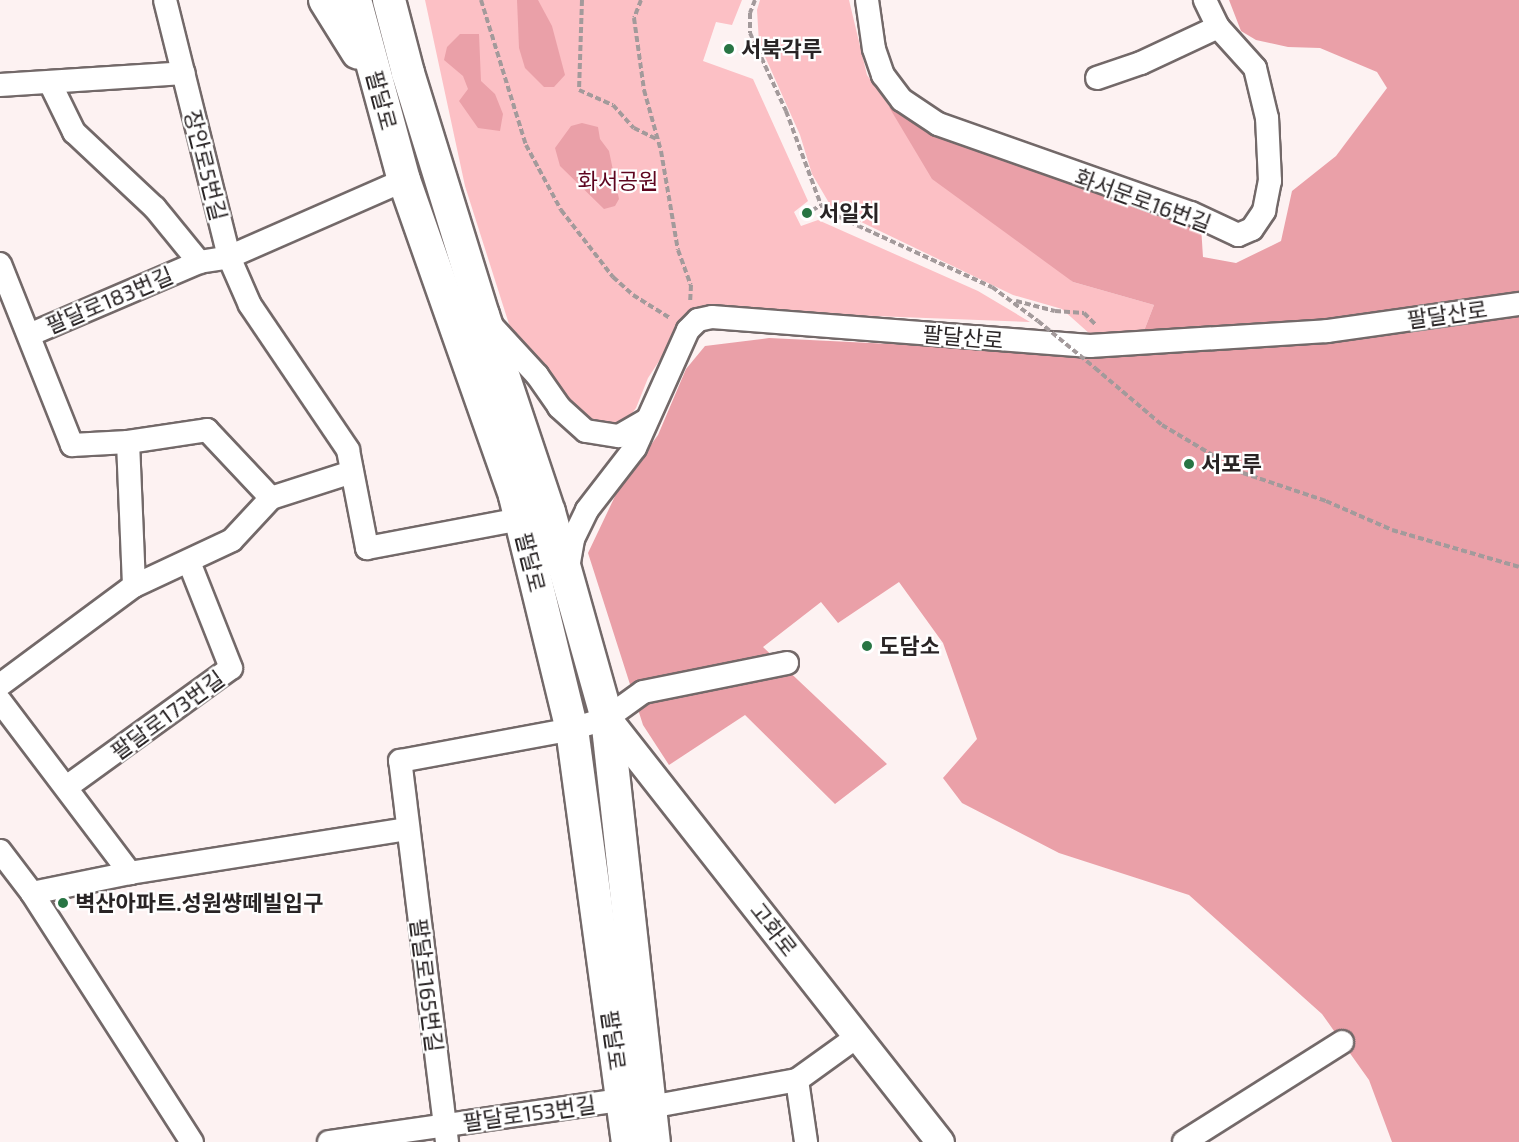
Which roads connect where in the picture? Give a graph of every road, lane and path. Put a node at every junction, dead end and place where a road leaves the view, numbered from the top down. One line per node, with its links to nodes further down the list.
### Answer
1 (165, 0): 12 (street, 장안로5번길)
2 (325, 0): 16 (main road)
3 (355, 0): 16 (main road, 팔달로)
4 (389, 0): 27 (main road, 팔달로)
5 (482, 0): 28 (path)
6 (582, 0): 17 (path)
7 (641, 0): 17 (path)
8 (755, 0): 19 (path)
9 (867, 0): 11 (street, 화서문로16번길)
10 (1205, 0): 11 (street, 화서문로16번길)
11 (1218, 27): 13 (street)
12 (184, 73): 14 (street); 21 (street, 장안로5번길)
13 (1097, 78)
14 (50, 83): 15 (street); 22 (street, 팔달로183번길)
15 (0, 85)
16 (379, 89): 18 (main road, 팔달로)
17 (657, 139): 24 (path)
18 (404, 180): 21 (street, 팔달로183번길); 35 (main road, 팔달로)
19 (821, 205): 20 (path); 25 (path)
20 (804, 215)
21 (229, 257): 22 (street, 팔달로183번길); 33 (street)
22 (198, 262): 30 (street, 팔달로183번길)
23 (0, 264): 30 (street)
24 (690, 297)
25 (1012, 300): 29 (path); 37 (path, bridge)
26 (1519, 304): 31 (street, 팔달산로)
27 (483, 315): 31 (street); 38 (main road, 팔달로)
28 (670, 318)
29 (1098, 327)
30 (29, 335): 32 (street, 팔달로183번길)
31 (647, 420): 38 (street, 팔달산로)
32 (128, 442): 34 (street); 39 (street)
33 (352, 472): 34 (street); 35 (street)
34 (271, 498): 36 (street)
35 (521, 519): 44 (main road, 팔달로)
36 (189, 562): 39 (street); 45 (street, 팔달로173번길)
37 (1519, 567)
38 (567, 577): 43 (main road, 팔달로)
39 (134, 586): 41 (street)
40 (788, 663): 43 (street, 팔달로165번길)
41 (0, 685)
42 (0, 701): 45 (street)
43 (607, 718): 44 (street, 팔달로165번길); 50 (street, 고화로); 53 (main road, 팔달로)
44 (572, 729): 46 (street, 팔달로165번길); 53 (main road, 팔달로)
45 (68, 786): 48 (street)
46 (407, 829): 48 (street); 54 (street, 팔달로165번길)
47 (0, 851): 49 (street)
48 (130, 873): 49 (street)
49 (32, 893): 55 (street)
50 (858, 1036): 52 (street); 60 (street, 고화로)
51 (1342, 1042): 61 (street)
52 (797, 1080): 53 (street, 팔달로153번길); 59 (street)
53 (636, 1104): 54 (street, 팔달로153번길); 57 (main road, 팔달로); 58 (main road, 팔달로)
54 (445, 1133): 56 (street, 팔달로153번길)
55 (192, 1142)
56 (329, 1142)
57 (628, 1142)
58 (654, 1142)
59 (806, 1142)
60 (940, 1142)
61 (1184, 1142)

